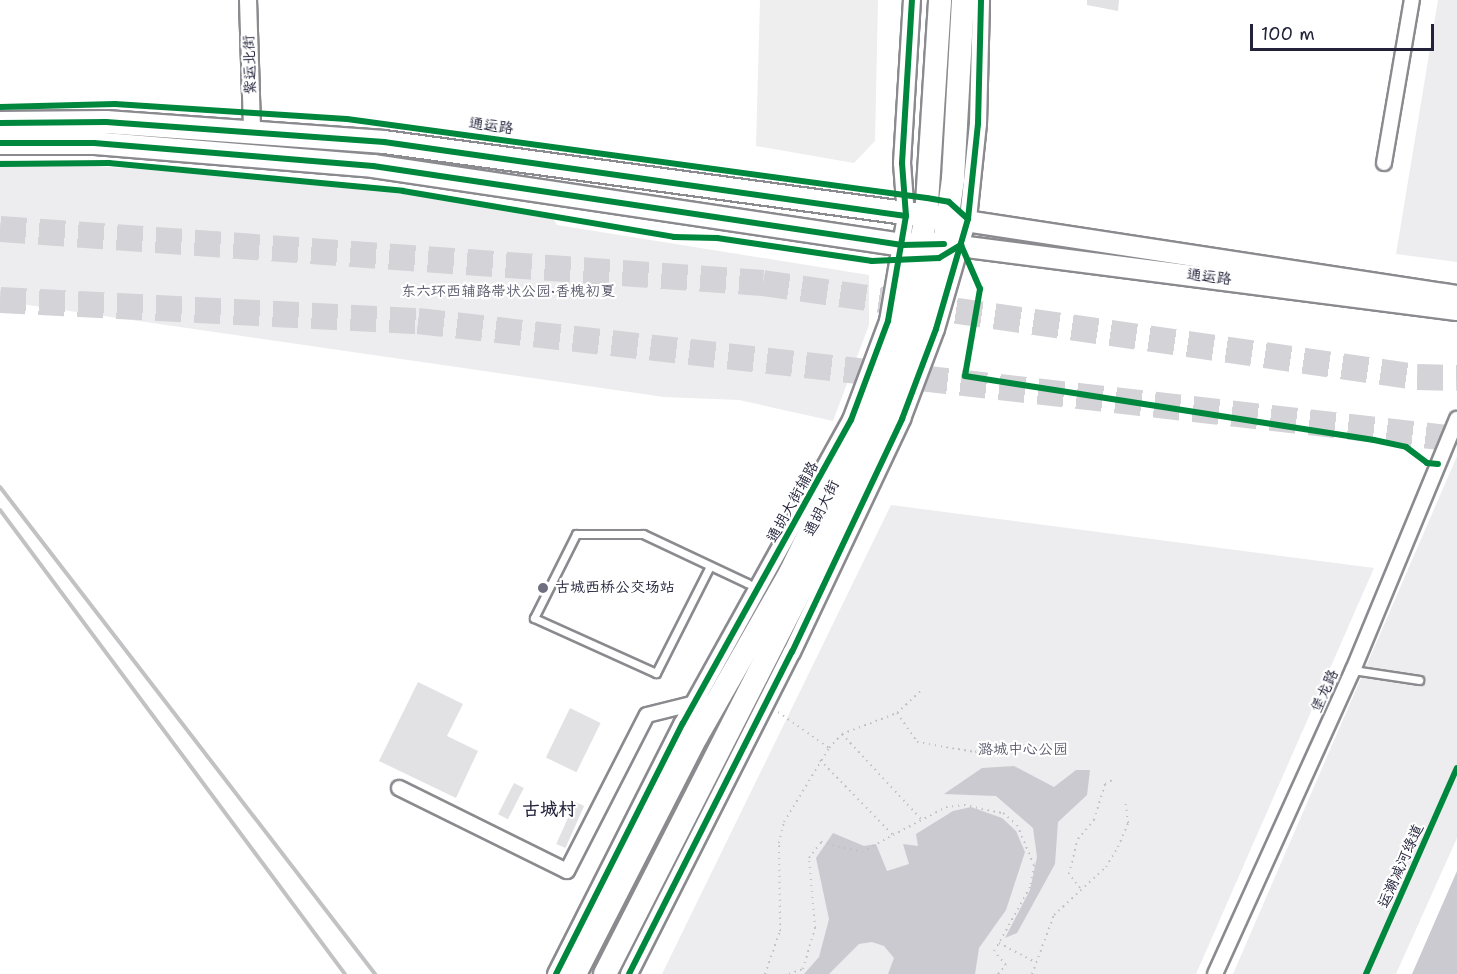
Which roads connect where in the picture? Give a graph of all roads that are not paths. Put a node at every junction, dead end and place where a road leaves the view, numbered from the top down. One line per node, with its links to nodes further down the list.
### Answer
1 (248, 0): 8 (street, 紫运北街)
2 (912, 0): 11 (street)
3 (940, 0): 11 (main road, 通胡大街)
4 (963, 0): 11 (main road, 通胡大街)
5 (981, 0): 11 (street)
6 (1412, 0): 10 (street)
7 (0, 123): 8 (main road, 通运路)
8 (252, 130): 11 (main road, 通运路)
9 (0, 143): 12 (main road, 通运路)
10 (1384, 163)
11 (937, 218): 12 (main road, 通胡大街); 12 (street); 13 (main road, 通运路)
12 (932, 244): 13 (main road, 通运路); 18 (main road, 通胡大街); 18 (street)
13 (1237, 272): 14 (main road, 通运路); 15 (main road, 通运路)
14 (1457, 296)
15 (1457, 310)
16 (1457, 419): 19 (street, 堡龙路)
17 (710, 566): 17 (lane); 18 (lane)
18 (783, 603): 21 (main road, 通胡大街); 25 (main road, 通胡大街); 26 (street)
19 (1353, 670): 20 (lane); 27 (street, 堡龙路)
20 (1419, 680)
21 (707, 701): 22 (street); 23 (street); 24 (main road, 通胡大街)
22 (399, 788)
23 (556, 974)
24 (575, 974)
25 (605, 974)
26 (629, 974)
27 (1215, 974)

